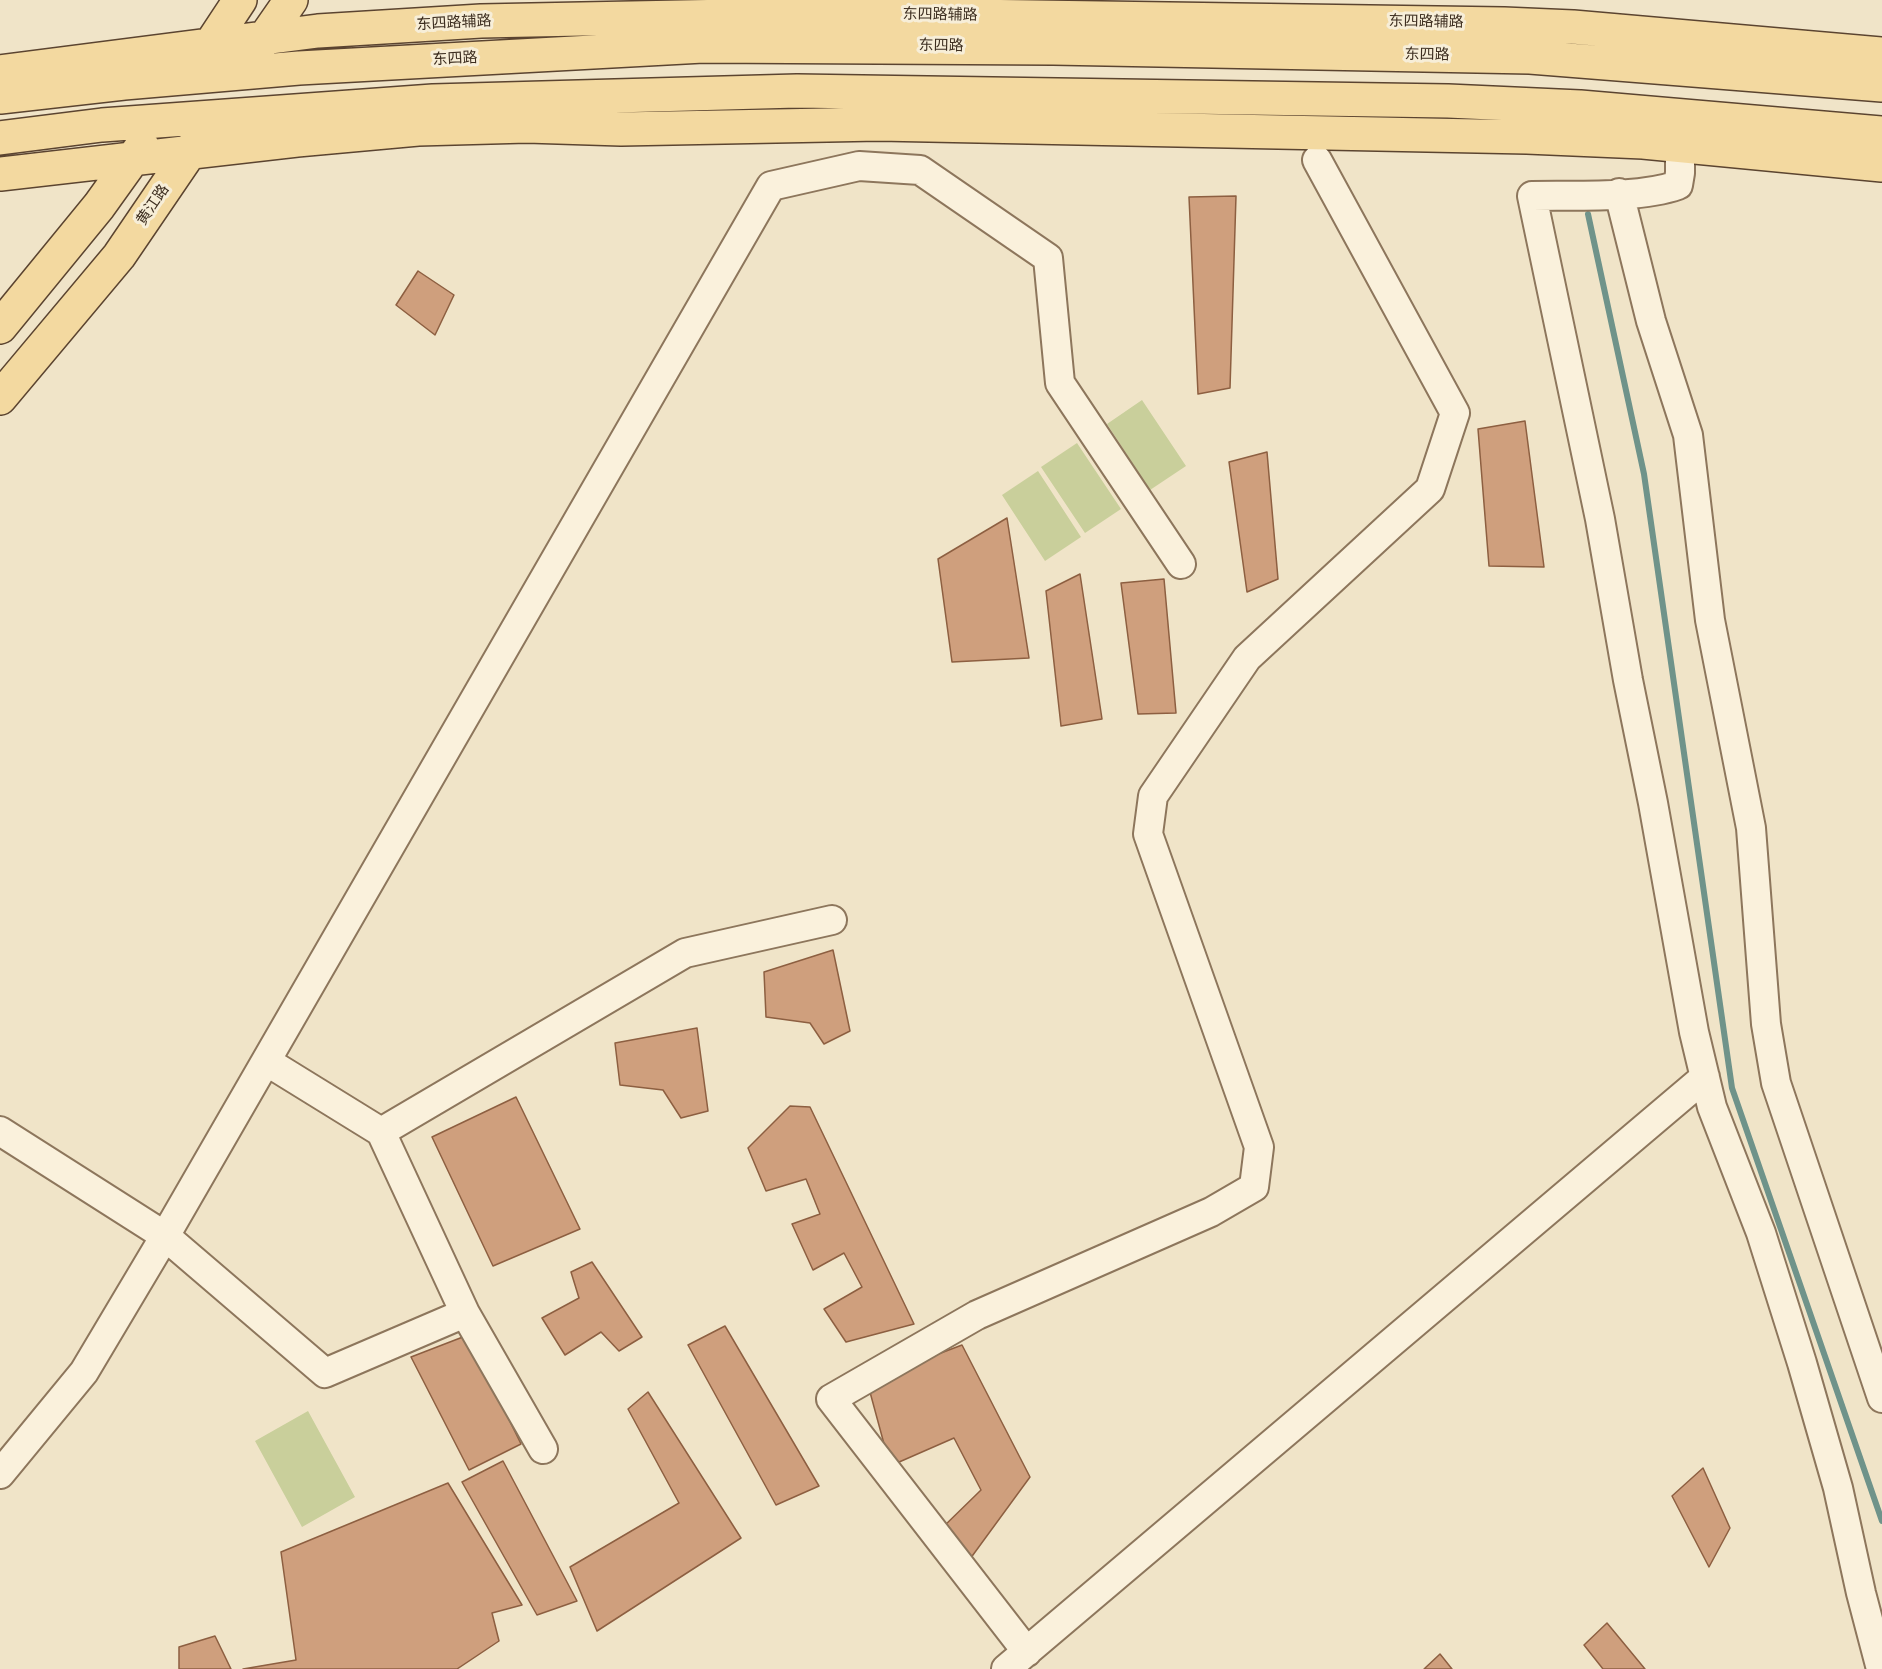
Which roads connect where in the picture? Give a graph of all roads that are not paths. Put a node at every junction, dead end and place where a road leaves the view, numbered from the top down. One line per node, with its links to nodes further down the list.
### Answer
1 (240, 0): 4 (main road)
2 (291, 0): 3 (main road, 黄江路)
3 (264, 38): 4 (main road, 东四路辅路); 5 (main road, 东四路辅路); 7 (main road, 黄江路)
4 (210, 45): 6 (main road, 东四路辅路); 8 (main road)
5 (1882, 54)
6 (0, 72)
7 (242, 73): 8 (main road, 东四路); 9 (main road, 东四路); 11 (main road, 黄江路)
8 (188, 78): 10 (main road, 东四路); 12 (main road)
9 (1882, 85)
10 (0, 98)
11 (213, 118): 12 (main road); 13 (main road); 16 (main road, 黄江路)
12 (159, 121): 14 (main road); 17 (main road)
13 (1882, 133)
14 (0, 138)
15 (1680, 146): 16 (main road); 19 (main road); 21 (street)
16 (190, 151): 17 (main road); 23 (main road, 黄江路)
17 (134, 158): 20 (main road); 22 (main road)
18 (1317, 160): 35 (street)
19 (1882, 165)
20 (0, 174)
21 (1619, 194): 27 (street); 32 (street)
22 (0, 327)
23 (0, 398)
24 (1181, 564): 26 (street)
25 (832, 920): 29 (street)
26 (266, 1061): 29 (street); 30 (street)
27 (1705, 1077): 35 (street); 36 (street)
28 (0, 1131): 30 (street)
29 (381, 1132): 31 (street)
30 (165, 1236): 31 (street); 34 (street)
31 (465, 1313): 33 (street)
32 (1882, 1398)
33 (543, 1449)
34 (0, 1474)
35 (1016, 1661)
36 (1881, 1669)

